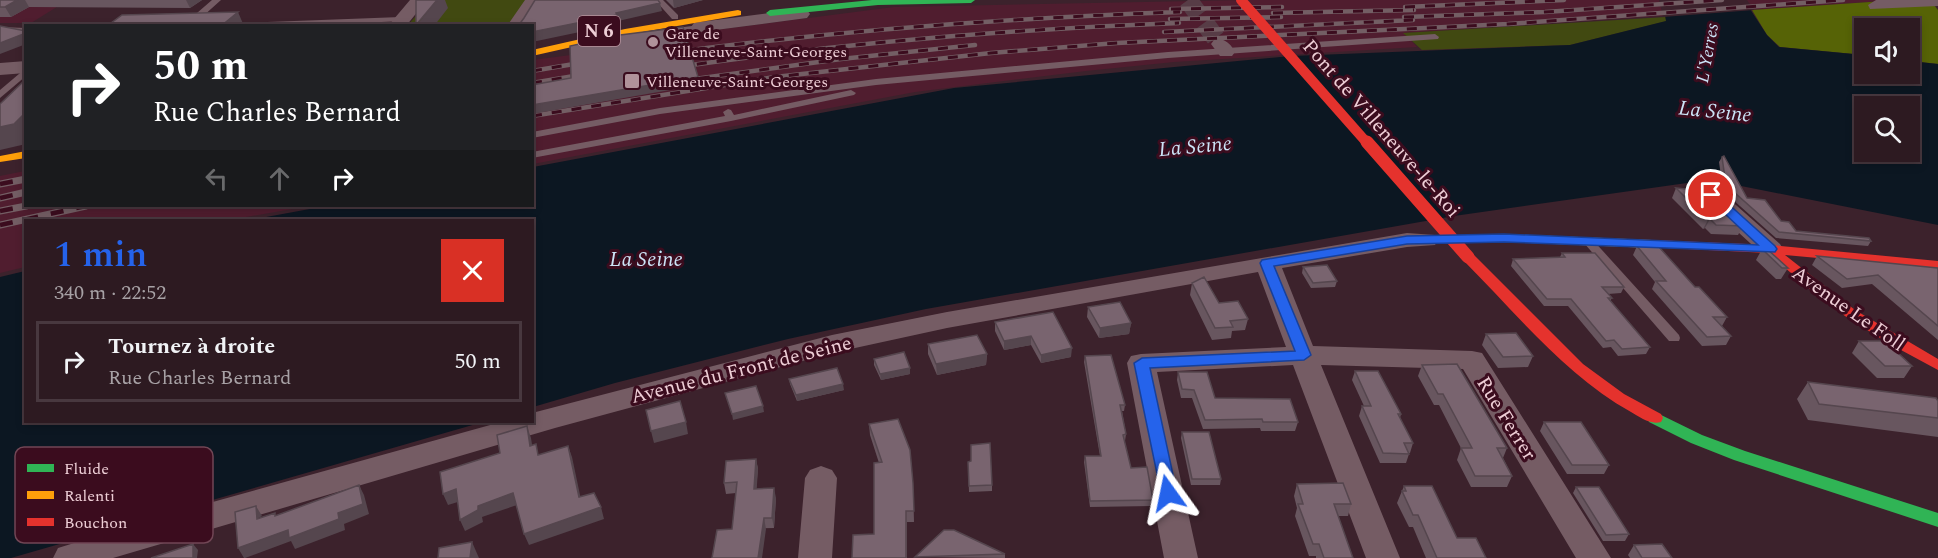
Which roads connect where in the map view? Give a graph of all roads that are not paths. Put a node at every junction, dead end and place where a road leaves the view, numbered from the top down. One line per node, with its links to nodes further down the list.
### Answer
1 (218, 0): 14 (lane)
2 (419, 0): 13 (street)
3 (533, 0): 16 (street)
4 (659, 0): 12 (lane)
5 (971, 0): 9 (main road, N 6)
6 (1241, 0): 49 (main road, Pont de Villeneuve-le-Roi, bridge)
7 (779, 1): 9 (main road, N 6); 11 (main road, N 6)
8 (1938, 1): 10 (street)
9 (831, 3): 11 (street, N 6)
10 (1876, 5)
11 (748, 12): 12 (main road, N 6); 17 (street, N 6); 20 (main road, N 6)
12 (675, 17): 22 (main road, N 6)
13 (398, 22): 15 (lane)
14 (188, 24)
15 (305, 24)
16 (516, 24)
17 (700, 27): 20 (lane, N 6)
18 (0, 29): 19 (lane)
19 (24, 30)
20 (602, 37): 23 (main road, N 6)
21 (1435, 37): 27 (lane)
22 (534, 46)
23 (534, 53)
24 (0, 69): 25 (street)
25 (24, 69)
26 (24, 71): 28 (lane)
27 (947, 77): 29 (lane); 30 (lane)
28 (0, 95)
29 (724, 102): 30 (lane); 31 (lane)
30 (731, 118): 33 (lane)
31 (534, 135)
32 (24, 154): 34 (main road)
33 (534, 155)
34 (0, 159)
35 (24, 161): 36 (main road)
36 (0, 166)
37 (1711, 195): 40 (street, Avenue Le Foll)
38 (1426, 240): 39 (main road); 41 (street, Avenue du Front de Seine)
39 (1588, 241): 40 (main road); 43 (lane)
40 (1771, 249): 42 (main road); 45 (main road, Avenue Le Foll)
41 (1267, 263): 44 (street); 47 (street, Avenue du Front de Seine)
42 (1938, 265)
43 (1674, 338)
44 (1304, 355): 57 (street); 58 (street); 59 (street, Rue Ferrer)
45 (1938, 365)
46 (533, 423): 52 (street, Avenue du Front de Seine)
47 (534, 423)
48 (821, 478): 56 (street)
49 (1826, 483): 50 (main road, Pont de Villeneuve-le-Roi); 51 (lane, Pont de Villeneuve-le-Roi); 53 (main road, Pont de Villeneuve-le-Roi)
50 (1898, 492)
51 (1938, 510)
52 (213, 514)
53 (1938, 520)
54 (117, 543): 55 (street, Avenue du Front de Seine)
55 (70, 558)
56 (815, 558)
57 (1181, 558)
58 (1383, 558)
59 (1594, 558)

